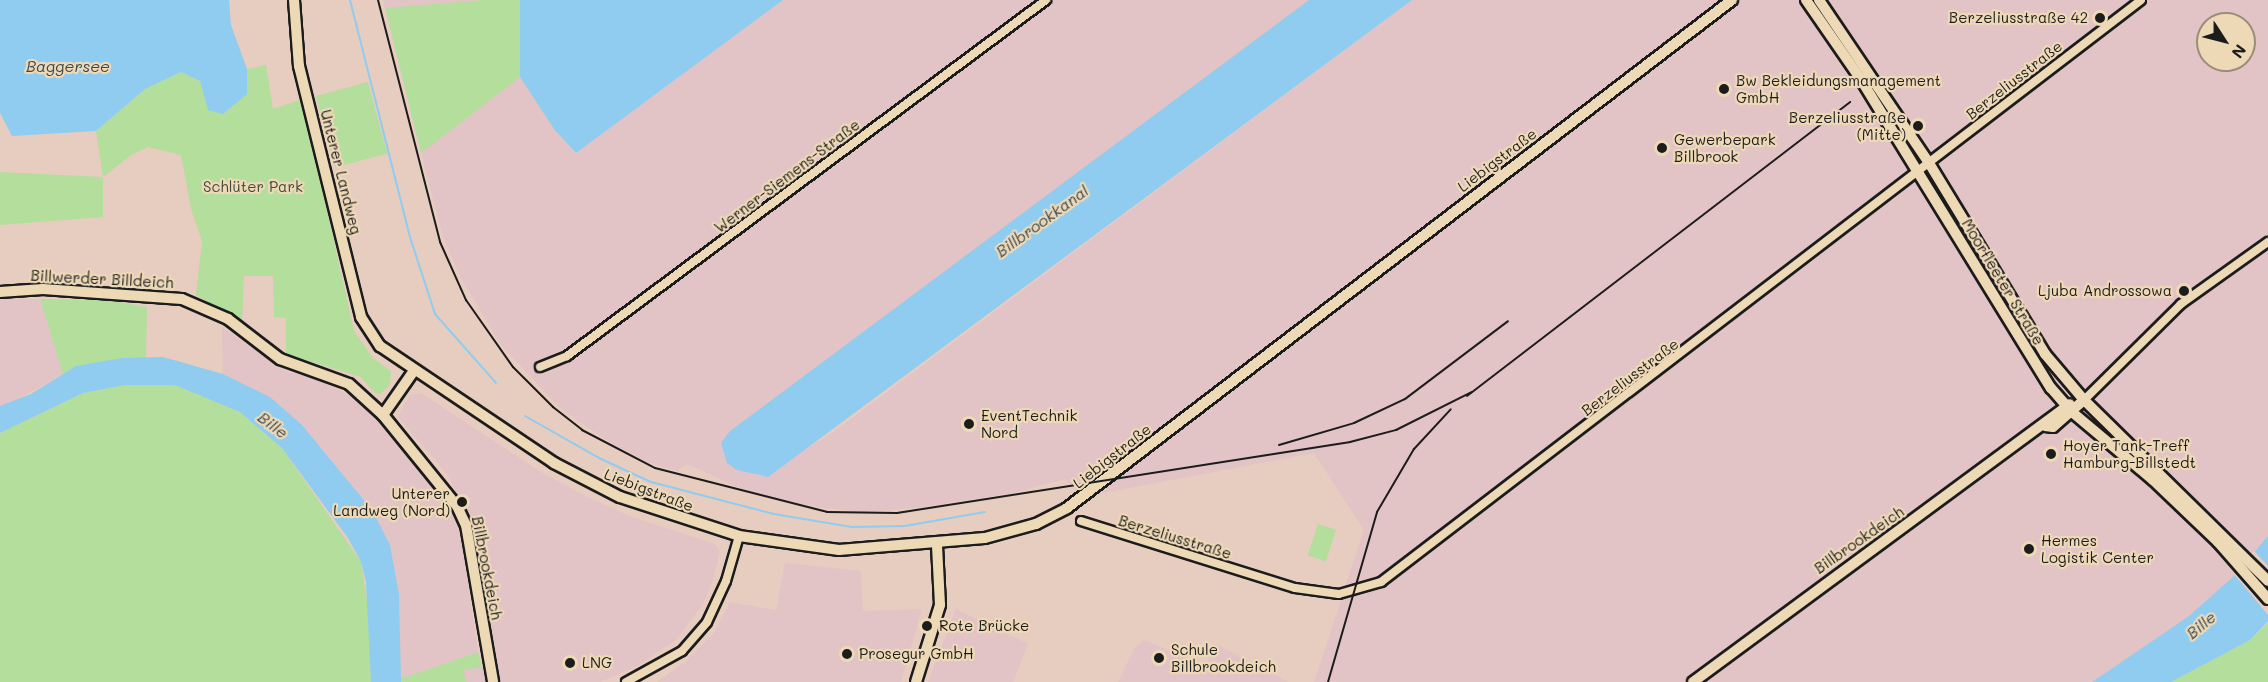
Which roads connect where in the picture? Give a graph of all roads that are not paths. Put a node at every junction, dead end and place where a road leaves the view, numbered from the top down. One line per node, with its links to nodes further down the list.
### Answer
1 (294, 0): 11 (main road, Unterer Landweg)
2 (1046, 0): 12 (street, Werner-Siemens-Straße)
3 (1732, 0): 20 (main road, Liebigstraße)
4 (1806, 0): 8 (main road, Moorfleeter Straße)
5 (1819, 0): 7 (main road, Moorfleeter Straße)
6 (2141, 0): 7 (street, Berzeliusstraße)
7 (1929, 163): 8 (street, Berzeliusstraße); 14 (main road, Moorfleeter Straße)
8 (1916, 173): 15 (main road, Moorfleeter Straße); 17 (street, Berzeliusstraße)
9 (2268, 242): 14 (street, Billbrookdeich)
10 (0, 292): 16 (main road, Billwerder Billdeich)
11 (380, 346): 13 (main road, Liebigstraße)
12 (540, 367)
13 (413, 372): 16 (main road); 18 (main road, Liebigstraße)
14 (2084, 400): 15 (main road, Billbrookdeich); 19 (main road, Moorfleeter Straße)
15 (2069, 408): 19 (main road, Moorfleeter Straße); 27 (main road, Billbrookdeich)
16 (383, 415): 24 (main road, Billbrookdeich)
17 (1081, 521)
18 (739, 536): 20 (main road, Liebigstraße); 25 (street)
19 (2221, 539): 21 (main road)
20 (937, 545): 26 (main road)
21 (2242, 561): 22 (main road); 23 (main road)
22 (2268, 581)
23 (2268, 599)
24 (494, 682)
25 (626, 682)
26 (916, 682)
27 (1693, 682)

